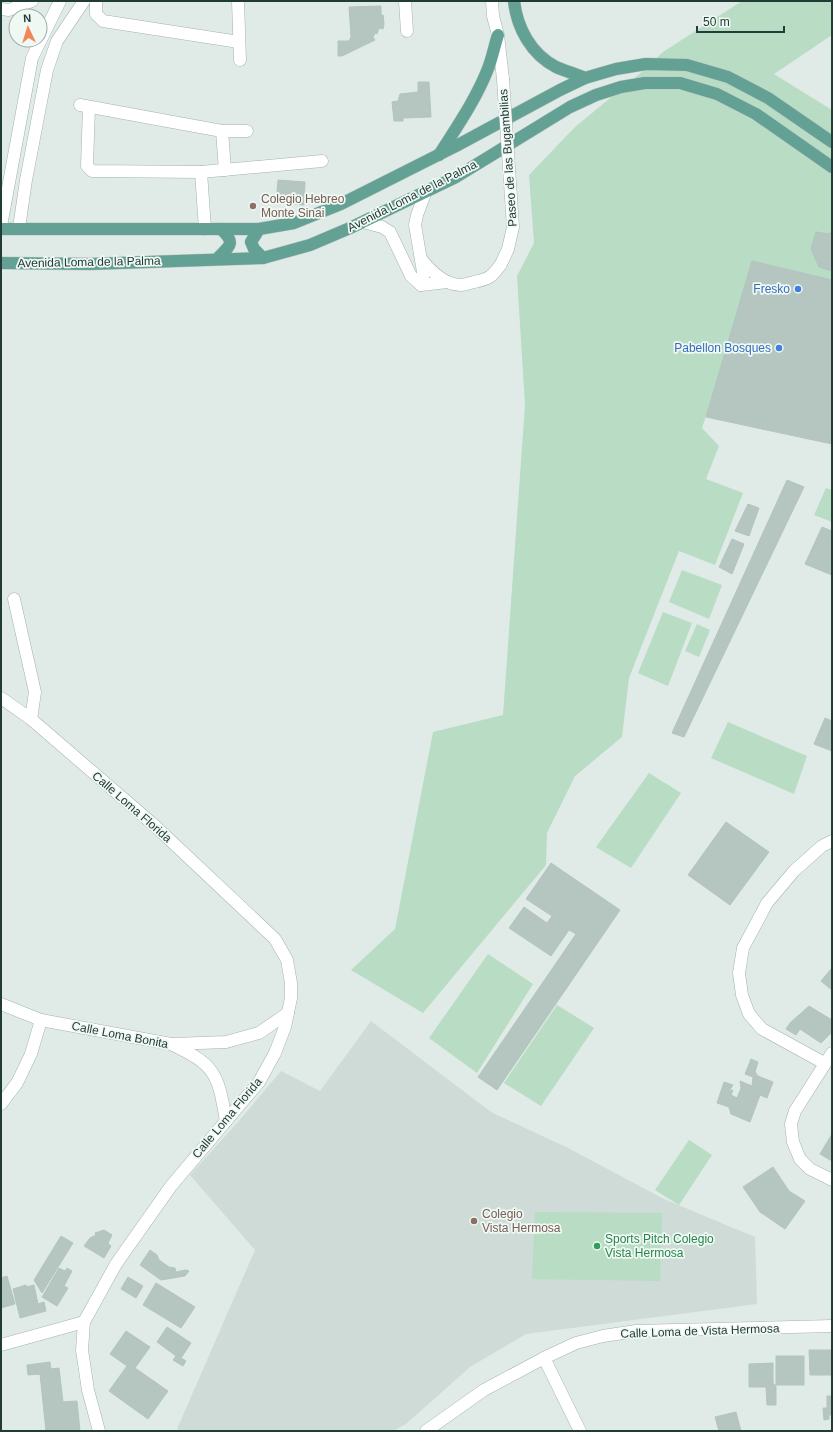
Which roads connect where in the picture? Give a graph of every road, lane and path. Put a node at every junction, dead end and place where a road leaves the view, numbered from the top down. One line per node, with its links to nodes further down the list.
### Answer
1 (32, 1): 10 (street)
2 (60, 1): 17 (street)
3 (84, 1): 18 (street)
4 (96, 1): 14 (street)
5 (238, 1): 14 (street)
6 (405, 1): 12 (street)
7 (492, 1): 13 (street, Paseo de las Bugambilias)
8 (499, 1): 13 (street, Paseo de las Bugambilias)
9 (514, 1): 16 (main road)
10 (13, 5): 11 (street)
11 (1, 9)
12 (406, 31)
13 (498, 35): 23 (main road); 40 (street, Paseo de las Bugambilias, bridge)
14 (239, 42): 15 (street)
15 (240, 60)
16 (585, 78): 21 (main road, Avenida Loma de la Palma); 23 (main road, Avenida Loma de la Palma)
17 (25, 97): 18 (street); 22 (street)
18 (41, 102): 28 (street)
19 (222, 131): 20 (street); 26 (street); 27 (street)
20 (247, 131)
21 (832, 142)
22 (14, 153): 28 (street); 31 (street)
23 (439, 155): 35 (main road, Avenida Loma de la Palma)
24 (322, 161): 26 (street)
25 (832, 167): 29 (main road, Avenida Loma de la Palma)
26 (224, 170): 27 (street)
27 (202, 172): 33 (street)
28 (26, 180): 32 (street)
29 (426, 191): 30 (main road, Avenida Loma de la Palma); 37 (street)
30 (363, 222): 36 (main road, Avenida Loma de la Palma); 41 (street)
31 (1, 227): 32 (main road, Avenida Loma de la Palma)
32 (19, 228): 33 (main road, Avenida Loma de la Palma)
33 (204, 229): 34 (main road, Avenida Loma de la Palma)
34 (221, 229): 35 (main road, Avenida Loma de la Palma); 38 (main road)
35 (259, 229): 36 (main road)
36 (262, 258): 38 (main road, Avenida Loma de la Palma)
37 (421, 259): 40 (street); 41 (street)
38 (217, 260): 39 (main road, Avenida Loma de la Palma)
39 (1, 263)
40 (446, 282): 41 (street, Paseo de las Bugambilias)
41 (421, 285)
42 (14, 600): 44 (street)
43 (1, 698): 44 (street, Calle Loma Florida)
44 (31, 719): 47 (street, Calle Loma Florida)
45 (832, 841): 51 (street)
46 (1, 1004): 48 (street, Calle Loma Bonita)
47 (288, 1013): 49 (street); 53 (street, Calle Loma Florida)
48 (41, 1020): 49 (street, Calle Loma Bonita); 52 (street)
49 (171, 1044): 53 (street, Calle Loma Bonita)
50 (832, 1053): 51 (street)
51 (824, 1064): 54 (street)
52 (1, 1104)
53 (226, 1121): 55 (street, Calle Loma Florida)
54 (832, 1180)
55 (84, 1322): 57 (street); 59 (street, Calle Loma Florida)
56 (832, 1326): 58 (street, Calle Loma de Vista Hermosa)
57 (1, 1345)
58 (544, 1358): 60 (street, Calle Loma de Vista Hermosa); 61 (street)
59 (99, 1431)
60 (426, 1431)
61 (580, 1431)

